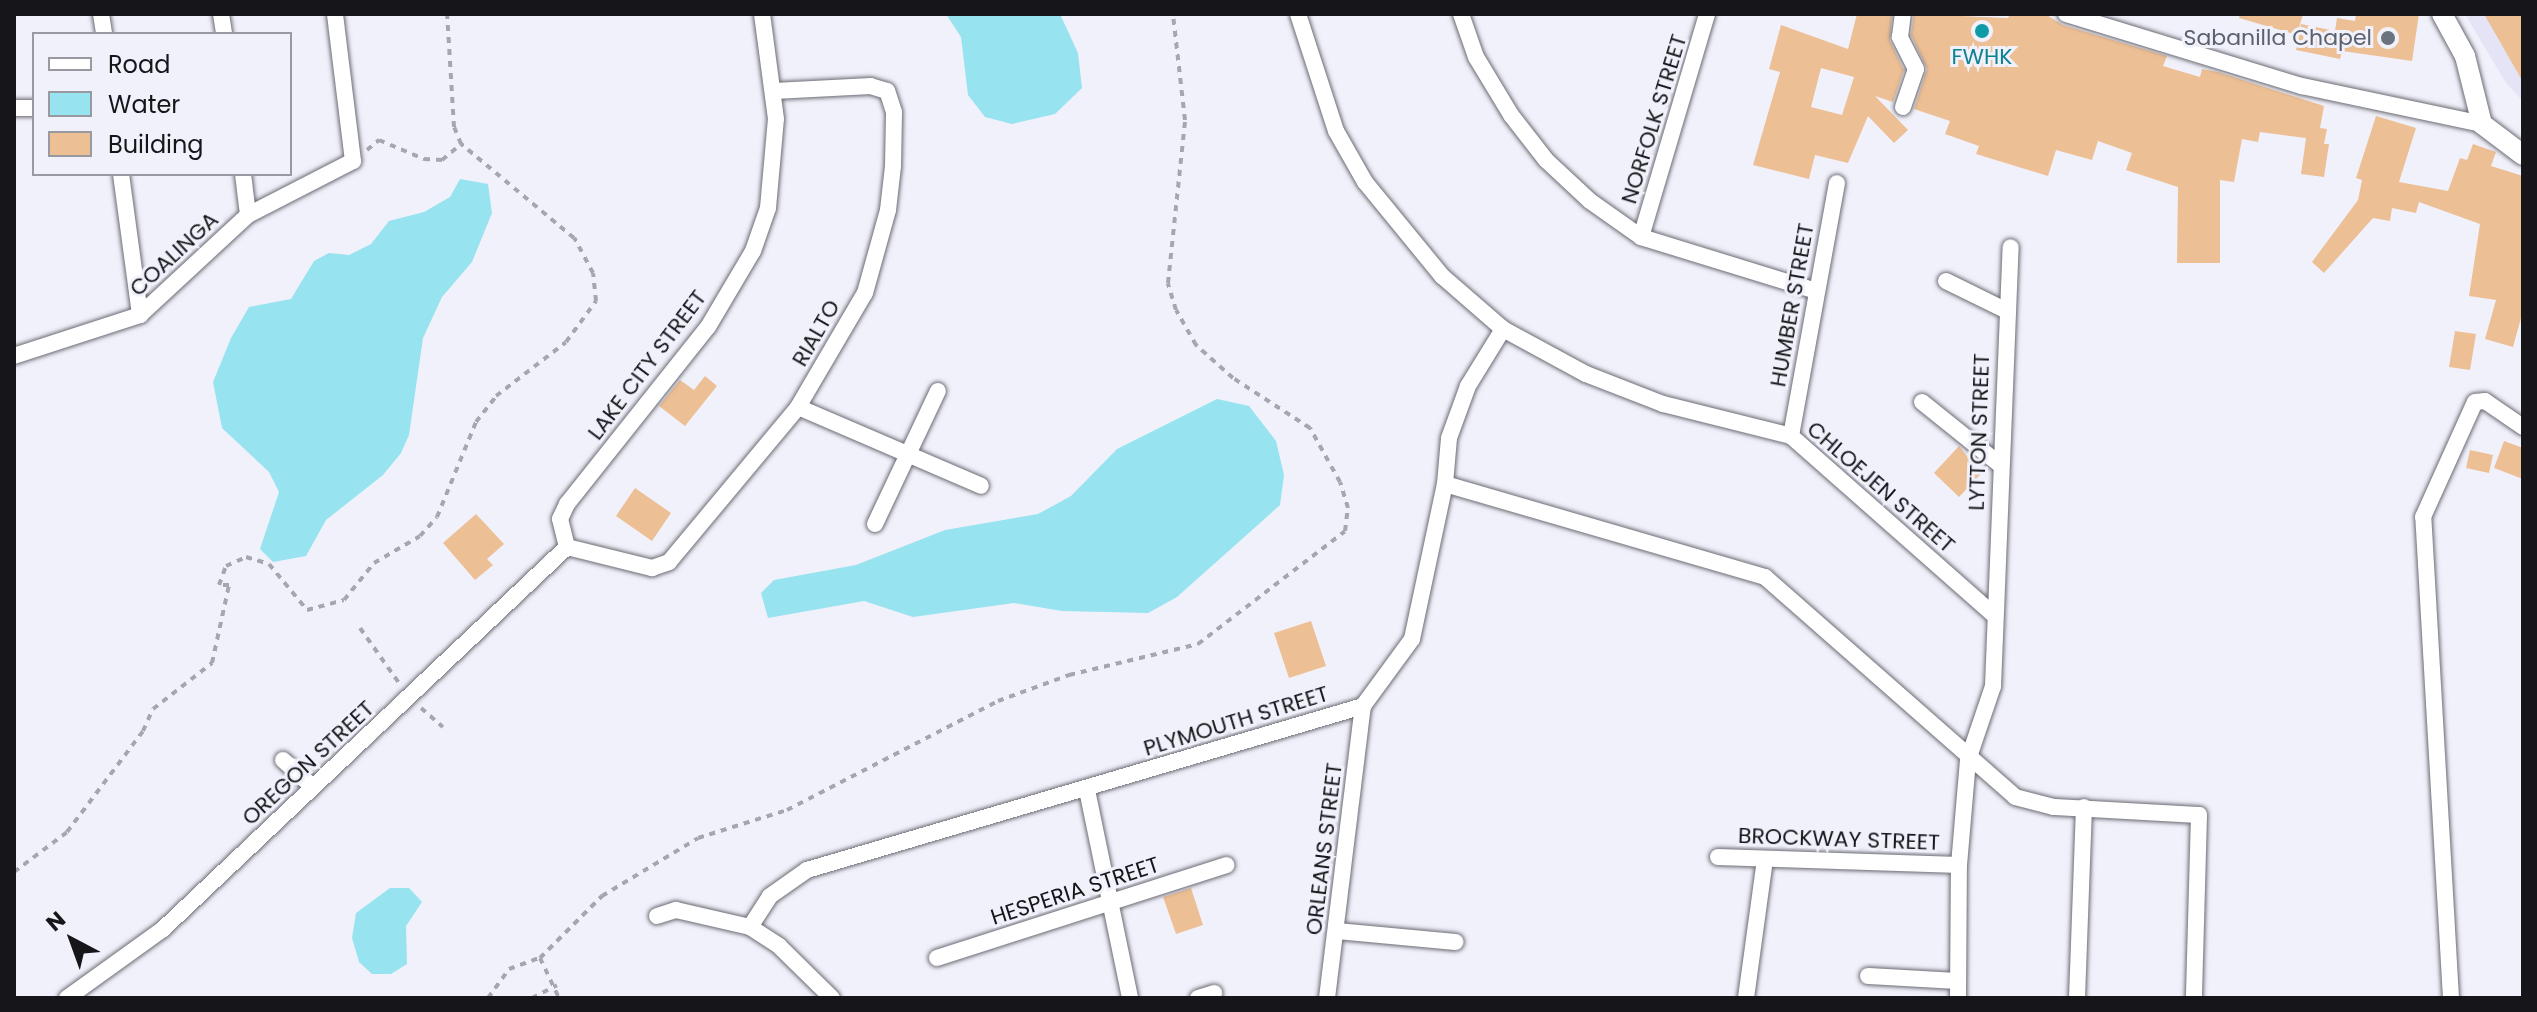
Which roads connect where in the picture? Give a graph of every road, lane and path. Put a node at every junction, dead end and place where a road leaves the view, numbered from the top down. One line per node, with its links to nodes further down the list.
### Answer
1 (335, 14): 16 (street)
2 (447, 14): 14 (path)
3 (762, 14): 11 (street, LAKE CITY STREET)
4 (1173, 14): 57 (path)
5 (1298, 14): 27 (street, CHLOEJEN STREET)
6 (1461, 14): 21 (street)
7 (1707, 14): 21 (street, NORFOLK STREET)
8 (1903, 14): 12 (street)
9 (2066, 14): 13 (street)
10 (2442, 14): 13 (street)
11 (774, 91): 31 (street, RIALTO); 39 (street, LAKE CITY STREET)
12 (1903, 107)
13 (2482, 124): 15 (street)
14 (461, 144): 16 (path); 51 (path)
15 (2523, 155)
16 (353, 161): 20 (street, COALINGA)
17 (121, 176): 26 (street)
18 (243, 176): 20 (street)
19 (1837, 183): 24 (street, HUMBER STREET)
20 (248, 215): 26 (street, COALINGA)
21 (1641, 237): 24 (street)
22 (2011, 247): 25 (street, LYTTON STREET)
23 (1946, 281): 25 (street)
24 (1816, 291): 33 (street, HUMBER STREET)
25 (2005, 310): 35 (street, LYTTON STREET)
26 (140, 315): 28 (street, COALINGA)
27 (1503, 329): 33 (street, CHLOEJEN STREET); 36 (street, PLYMOUTH STREET)
28 (14, 356)
29 (938, 391): 34 (street)
30 (1922, 402): 35 (street)
31 (798, 407): 34 (street); 39 (street, RIALTO)
32 (2523, 427): 72 (street)
33 (1791, 436): 40 (street, CHLOEJEN STREET)
34 (907, 457): 37 (street); 38 (street)
35 (1999, 464): 40 (street, LYTTON STREET)
36 (1445, 484): 41 (street, PLYMOUTH STREET); 43 (street)
37 (981, 486)
38 (875, 524)
39 (567, 547): 44 (street, OREGON STREET)
40 (1995, 616): 43 (street, LYTTON STREET)
41 (1363, 706): 45 (street, PLYMOUTH STREET); 55 (street, ORLEANS STREET)
42 (283, 760): 44 (street)
43 (1968, 760): 46 (street); 50 (street, LYTTON STREET)
44 (312, 786): 62 (street, OREGON STREET)
45 (1087, 790): 52 (street); 54 (street, PLYMOUTH STREET)
46 (2084, 807): 70 (street); 71 (street)
47 (1718, 857): 48 (street, BROCKWAY STREET)
48 (1765, 860): 50 (street, BROCKWAY STREET); 69 (street)
49 (1226, 865): 52 (street, HESPERIA STREET)
50 (1959, 865): 61 (street, LYTTON STREET)
51 (14, 872)
52 (1110, 903): 58 (street, HESPERIA STREET); 67 (street)
53 (657, 916): 54 (street)
54 (750, 927): 66 (street)
55 (1337, 931): 56 (street); 68 (street, ORLEANS STREET)
56 (1455, 942)
57 (540, 958): 60 (path); 63 (path)
58 (937, 958)
59 (1868, 976): 61 (street)
60 (557, 985): 64 (path); 65 (path)
61 (1958, 990)
62 (72, 997)
63 (488, 998)
64 (532, 998)
65 (559, 998)
66 (832, 998)
67 (1130, 998)
68 (1327, 998)
69 (1746, 998)
70 (2077, 998)
71 (2194, 998)
72 (2451, 998)

